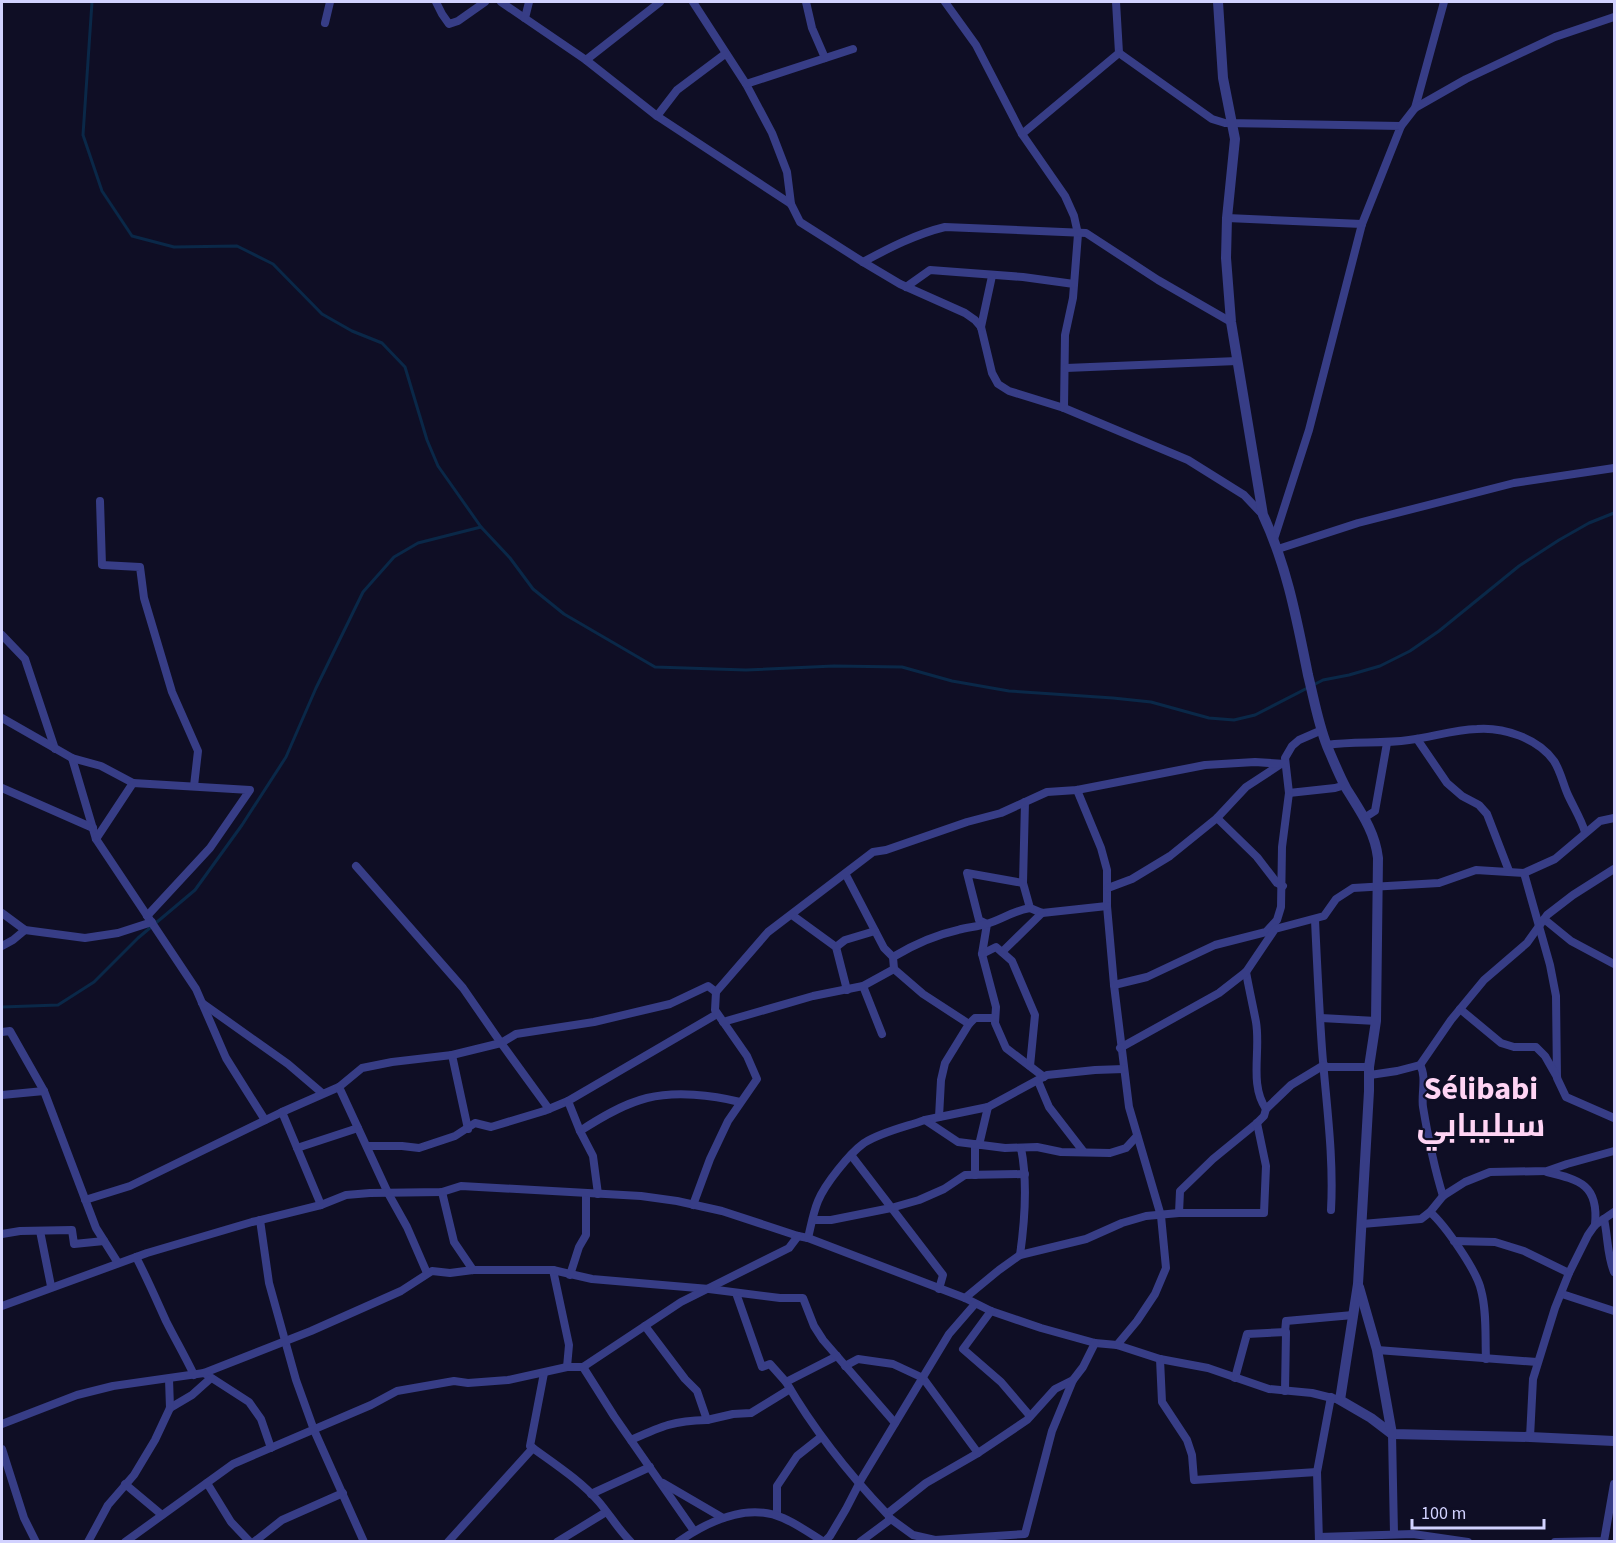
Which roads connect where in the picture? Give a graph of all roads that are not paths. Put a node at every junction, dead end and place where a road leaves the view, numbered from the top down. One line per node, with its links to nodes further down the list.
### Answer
1 (330, 2): 15 (street)
2 (436, 2): 3 (street)
3 (485, 2)
4 (501, 2): 14 (street)
5 (529, 2): 14 (street)
6 (660, 2): 20 (street)
7 (693, 2): 18 (street)
8 (807, 2): 19 (street)
9 (945, 2): 26 (street)
10 (1116, 2): 17 (street)
11 (1218, 2): 24 (street)
12 (1444, 2): 22 (street)
13 (1614, 17): 22 (street)
14 (525, 18): 20 (street)
15 (325, 23)
16 (853, 49): 19 (street)
17 (1119, 53): 24 (street); 26 (street)
18 (725, 54): 21 (street); 23 (street)
19 (825, 58): 21 (street)
20 (586, 60): 23 (street)
21 (746, 84): 27 (street)
22 (1415, 108): 25 (street)
23 (657, 116): 27 (street)
24 (1232, 124): 25 (street); 28 (street)
25 (1401, 126): 29 (street)
26 (1022, 134): 30 (street)
27 (791, 204): 31 (street)
28 (1227, 218): 29 (street); 35 (street)
29 (1362, 224): 43 (street)
30 (1078, 234): 31 (street); 33 (street); 35 (street)
31 (863, 262): 34 (street)
32 (992, 276): 33 (street); 34 (street); 36 (street)
33 (1074, 284): 38 (street)
34 (906, 287): 36 (street)
35 (1231, 322): 37 (street)
36 (981, 327): 39 (street)
37 (1237, 360): 38 (street); 42 (street)
38 (1066, 368): 39 (street)
39 (1064, 408): 42 (street)
40 (1614, 468): 43 (street)
41 (100, 501): 55 (street)
42 (1263, 515): 43 (street)
43 (1276, 544): 46 (street)
44 (2, 635): 50 (street)
45 (2, 718): 50 (street)
46 (1322, 730): 49 (street); 52 (street)
47 (1417, 739): 48 (street); 64 (street); 68 (street)
48 (1387, 743): 49 (street); 61 (street)
49 (1327, 745): 54 (street)
50 (55, 749): 51 (street)
51 (72, 758): 53 (street); 63 (street)
52 (1283, 764): 57 (street); 58 (street); 60 (street)
53 (133, 783): 55 (street); 65 (street)
54 (1345, 785): 58 (street); 61 (street)
55 (194, 786): 81 (street)
56 (2, 788): 63 (street)
57 (1077, 790): 59 (street); 73 (street)
58 (1289, 793): 72 (street)
59 (1025, 802): 70 (street); 71 (street)
60 (1217, 818): 72 (street); 73 (street)
61 (1364, 818): 74 (street)
62 (1614, 818): 64 (street)
63 (93, 828): 65 (street)
64 (1585, 832): 69 (street)
65 (96, 839): 81 (street)
66 (356, 866): 111 (street)
67 (1614, 869): 83 (street)
68 (1509, 871): 69 (street); 74 (street)
69 (1524, 873): 83 (street)
70 (846, 875): 80 (street); 87 (street)
71 (1023, 883): 77 (street); 84 (street)
72 (1282, 886): 76 (street)
73 (1108, 888): 75 (street)
74 (1378, 888): 82 (street); 107 (street)
75 (1107, 906): 79 (street); 97 (street)
76 (1281, 907): 85 (street); 88 (street)
77 (1030, 908): 79 (street); 84 (street)
78 (2, 913): 86 (street)
79 (1042, 913): 91 (street)
80 (792, 915): 90 (street); 100 (street)
81 (149, 919): 86 (street); 101 (street)
82 (1315, 920): 85 (street); 105 (street)
83 (1541, 923): 94 (street); 102 (street); 119 (street)
84 (987, 924): 92 (street); 93 (street)
85 (1290, 924): 88 (street)
86 (25, 930): 89 (street)
87 (875, 932): 90 (street); 93 (street)
88 (1267, 935): 96 (street); 97 (street)
89 (2, 946)
90 (836, 947): 99 (street)
91 (1002, 952): 92 (street); 116 (street)
92 (982, 954): 104 (street)
93 (893, 957): 95 (street)
94 (1614, 964)
95 (894, 969): 98 (street); 108 (street)
96 (1246, 972): 112 (street); 129 (street)
97 (1114, 986): 112 (street)
98 (863, 987): 99 (street); 110 (street)
99 (847, 990): 106 (street)
100 (716, 992): 103 (street); 111 (street)
101 (202, 1002): 123 (street); 133 (street)
102 (1461, 1009): 115 (street); 119 (street)
103 (717, 1014): 106 (street); 125 (street)
104 (995, 1018): 108 (street); 116 (street)
105 (1321, 1018): 107 (street); 114 (street)
106 (723, 1022): 126 (street)
107 (1376, 1022): 118 (street)
108 (969, 1024): 131 (street)
109 (2, 1032): 122 (street)
110 (882, 1034)
111 (501, 1043): 113 (street); 128 (street)
112 (1120, 1048): 117 (street)
113 (452, 1055): 121 (street); 137 (street)
114 (1324, 1065): 118 (street); 129 (street); 159 (street)
115 (1420, 1065): 118 (street); 154 (street)
116 (1030, 1066): 120 (street)
117 (1124, 1070): 120 (street); 139 (street)
118 (1369, 1071): 167 (street)
119 (1557, 1078): 132 (street)
120 (1041, 1079): 127 (street); 144 (street)
121 (339, 1087): 123 (street); 136 (street)
122 (44, 1091): 124 (street); 155 (street)
123 (322, 1093): 130 (street)
124 (2, 1095)
125 (568, 1101): 128 (street); 138 (street)
126 (740, 1102): 138 (street); 157 (street)
127 (988, 1107): 131 (street); 140 (street)
128 (549, 1109): 137 (street)
129 (1266, 1109): 135 (street)
130 (282, 1112): 133 (street); 142 (street)
131 (939, 1117): 134 (street)
132 (1614, 1118)
133 (265, 1120): 155 (street)
134 (925, 1120): 140 (street); 146 (street)
135 (1257, 1123): 162 (street); 162 (street)
136 (358, 1128): 141 (street); 142 (street)
137 (468, 1129): 141 (street)
138 (580, 1131): 153 (street)
139 (1137, 1136): 144 (street); 163 (street)
140 (977, 1144): 143 (street); 149 (street)
141 (367, 1146): 151 (street)
142 (297, 1148): 156 (street)
143 (1021, 1148): 144 (street); 148 (street)
144 (1083, 1151)
145 (1614, 1151): 147 (street)
146 (851, 1155): 158 (street); 166 (street)
147 (1547, 1172): 154 (street); 168 (street)
148 (1025, 1174): 149 (street); 175 (street)
149 (975, 1175): 158 (street)
150 (442, 1192): 151 (street); 152 (street); 178 (street)
151 (388, 1193): 156 (street); 181 (street)
152 (586, 1193): 153 (street); 183 (street)
153 (598, 1194): 157 (street)
154 (1443, 1196): 160 (street)
155 (85, 1200): 173 (street)
156 (321, 1205): 165 (street)
157 (693, 1205): 171 (street)
158 (891, 1208): 166 (street); 187 (street)
159 (1331, 1210)
160 (1430, 1212): 167 (street); 174 (street)
161 (1614, 1212): 164 (street)
162 (1179, 1213): 163 (street)
163 (1161, 1216): 175 (street); 200 (street)
164 (1604, 1219): 168 (street); 180 (street)
165 (260, 1220): 176 (street); 198 (street)
166 (813, 1220): 172 (street)
167 (1362, 1224): 184 (street)
168 (1595, 1225): 182 (street)
169 (40, 1231): 170 (street); 173 (street); 185 (street)
170 (2, 1234)
171 (798, 1236): 172 (street); 186 (street)
172 (808, 1238): 187 (street)
173 (105, 1241): 177 (street)
174 (1454, 1241): 182 (street); 204 (street)
175 (1020, 1256): 190 (street)
176 (136, 1257): 177 (street); 210 (street)
177 (118, 1263): 185 (street)
178 (473, 1270): 179 (street); 181 (street)
179 (553, 1270): 183 (street); 207 (street)
180 (1614, 1272)
181 (427, 1273): 198 (street)
182 (1569, 1273): 189 (street)
183 (570, 1275): 186 (street)
184 (1358, 1284): 195 (street); 201 (street)
185 (51, 1286): 192 (street)
186 (708, 1288): 188 (street); 196 (street)
187 (939, 1289): 190 (street)
188 (736, 1293): 202 (street); 216 (street)
189 (1562, 1294): 194 (street); 205 (street)
190 (965, 1298): 191 (street)
191 (975, 1304): 193 (street); 212 (street)
192 (2, 1306)
193 (991, 1311): 199 (street); 220 (street)
194 (1614, 1311)
195 (1353, 1315): 197 (street); 218 (street)
196 (645, 1326): 208 (street); 221 (street)
197 (1285, 1332): 213 (street); 217 (street)
198 (285, 1341): 211 (street); 224 (street)
199 (1095, 1343): 200 (street); 215 (street)
200 (1117, 1345): 203 (street)
201 (1377, 1350): 204 (street); 225 (street)
202 (837, 1356): 206 (street); 216 (street)
203 (1160, 1359): 213 (street); 235 (street)
204 (1486, 1359): 205 (street)
205 (1537, 1362): 227 (street)
206 (846, 1366): 212 (street); 222 (street)
207 (567, 1367): 208 (street); 209 (street)
208 (582, 1367): 228 (street)
209 (544, 1372): 224 (street); 231 (street)
210 (194, 1375): 211 (street); 214 (street)
211 (207, 1376): 219 (street); 230 (street)
212 (923, 1378): 222 (street); 233 (street)
213 (1235, 1378): 217 (street)
214 (169, 1379): 219 (street); 223 (street)
215 (1073, 1380): 220 (street); 246 (street)
216 (788, 1385): 221 (street); 226 (street)
217 (1286, 1391): 218 (street)
218 (1335, 1399): 225 (street); 235 (street)
219 (170, 1408): 239 (street)
220 (1030, 1416): 233 (street)
221 (707, 1420): 228 (street)
222 (895, 1423): 240 (street)
223 (2, 1424)
224 (314, 1430): 230 (street); 241 (street)
225 (1392, 1434): 227 (street); 249 (street)
226 (822, 1437): 240 (street); 245 (street)
227 (1530, 1437): 229 (street)
228 (631, 1440): 234 (street)
229 (1614, 1441)
230 (271, 1448): 237 (street)
231 (533, 1448): 242 (street); 256 (street)
232 (2, 1449): 251 (street)
233 (978, 1454): 246 (street)
234 (650, 1467): 236 (street); 242 (street)
235 (1317, 1472): 250 (street)
236 (660, 1481): 247 (street); 248 (street)
237 (207, 1483): 244 (street); 254 (street)
238 (1614, 1484): 263 (street)
239 (126, 1485): 244 (street); 252 (street)
240 (859, 1485): 246 (street); 260 (street)
241 (343, 1493): 254 (street); 255 (street)
242 (591, 1494): 243 (street)
243 (606, 1512): 257 (street); 258 (street)
244 (162, 1515): 253 (street)
245 (777, 1515): 247 (street); 260 (street)
246 (889, 1517): 261 (street)
247 (723, 1518): 248 (street)
248 (694, 1531): 259 (street)
249 (1394, 1534): 250 (street); 262 (street)
250 (1319, 1539)
251 (36, 1542)
252 (88, 1542)
253 (125, 1542)
254 (252, 1542)
255 (364, 1542)
256 (447, 1542)
257 (557, 1542)
258 (631, 1542)
259 (678, 1542)
260 (824, 1542)
261 (860, 1542)
262 (1468, 1542)
263 (1555, 1542)

